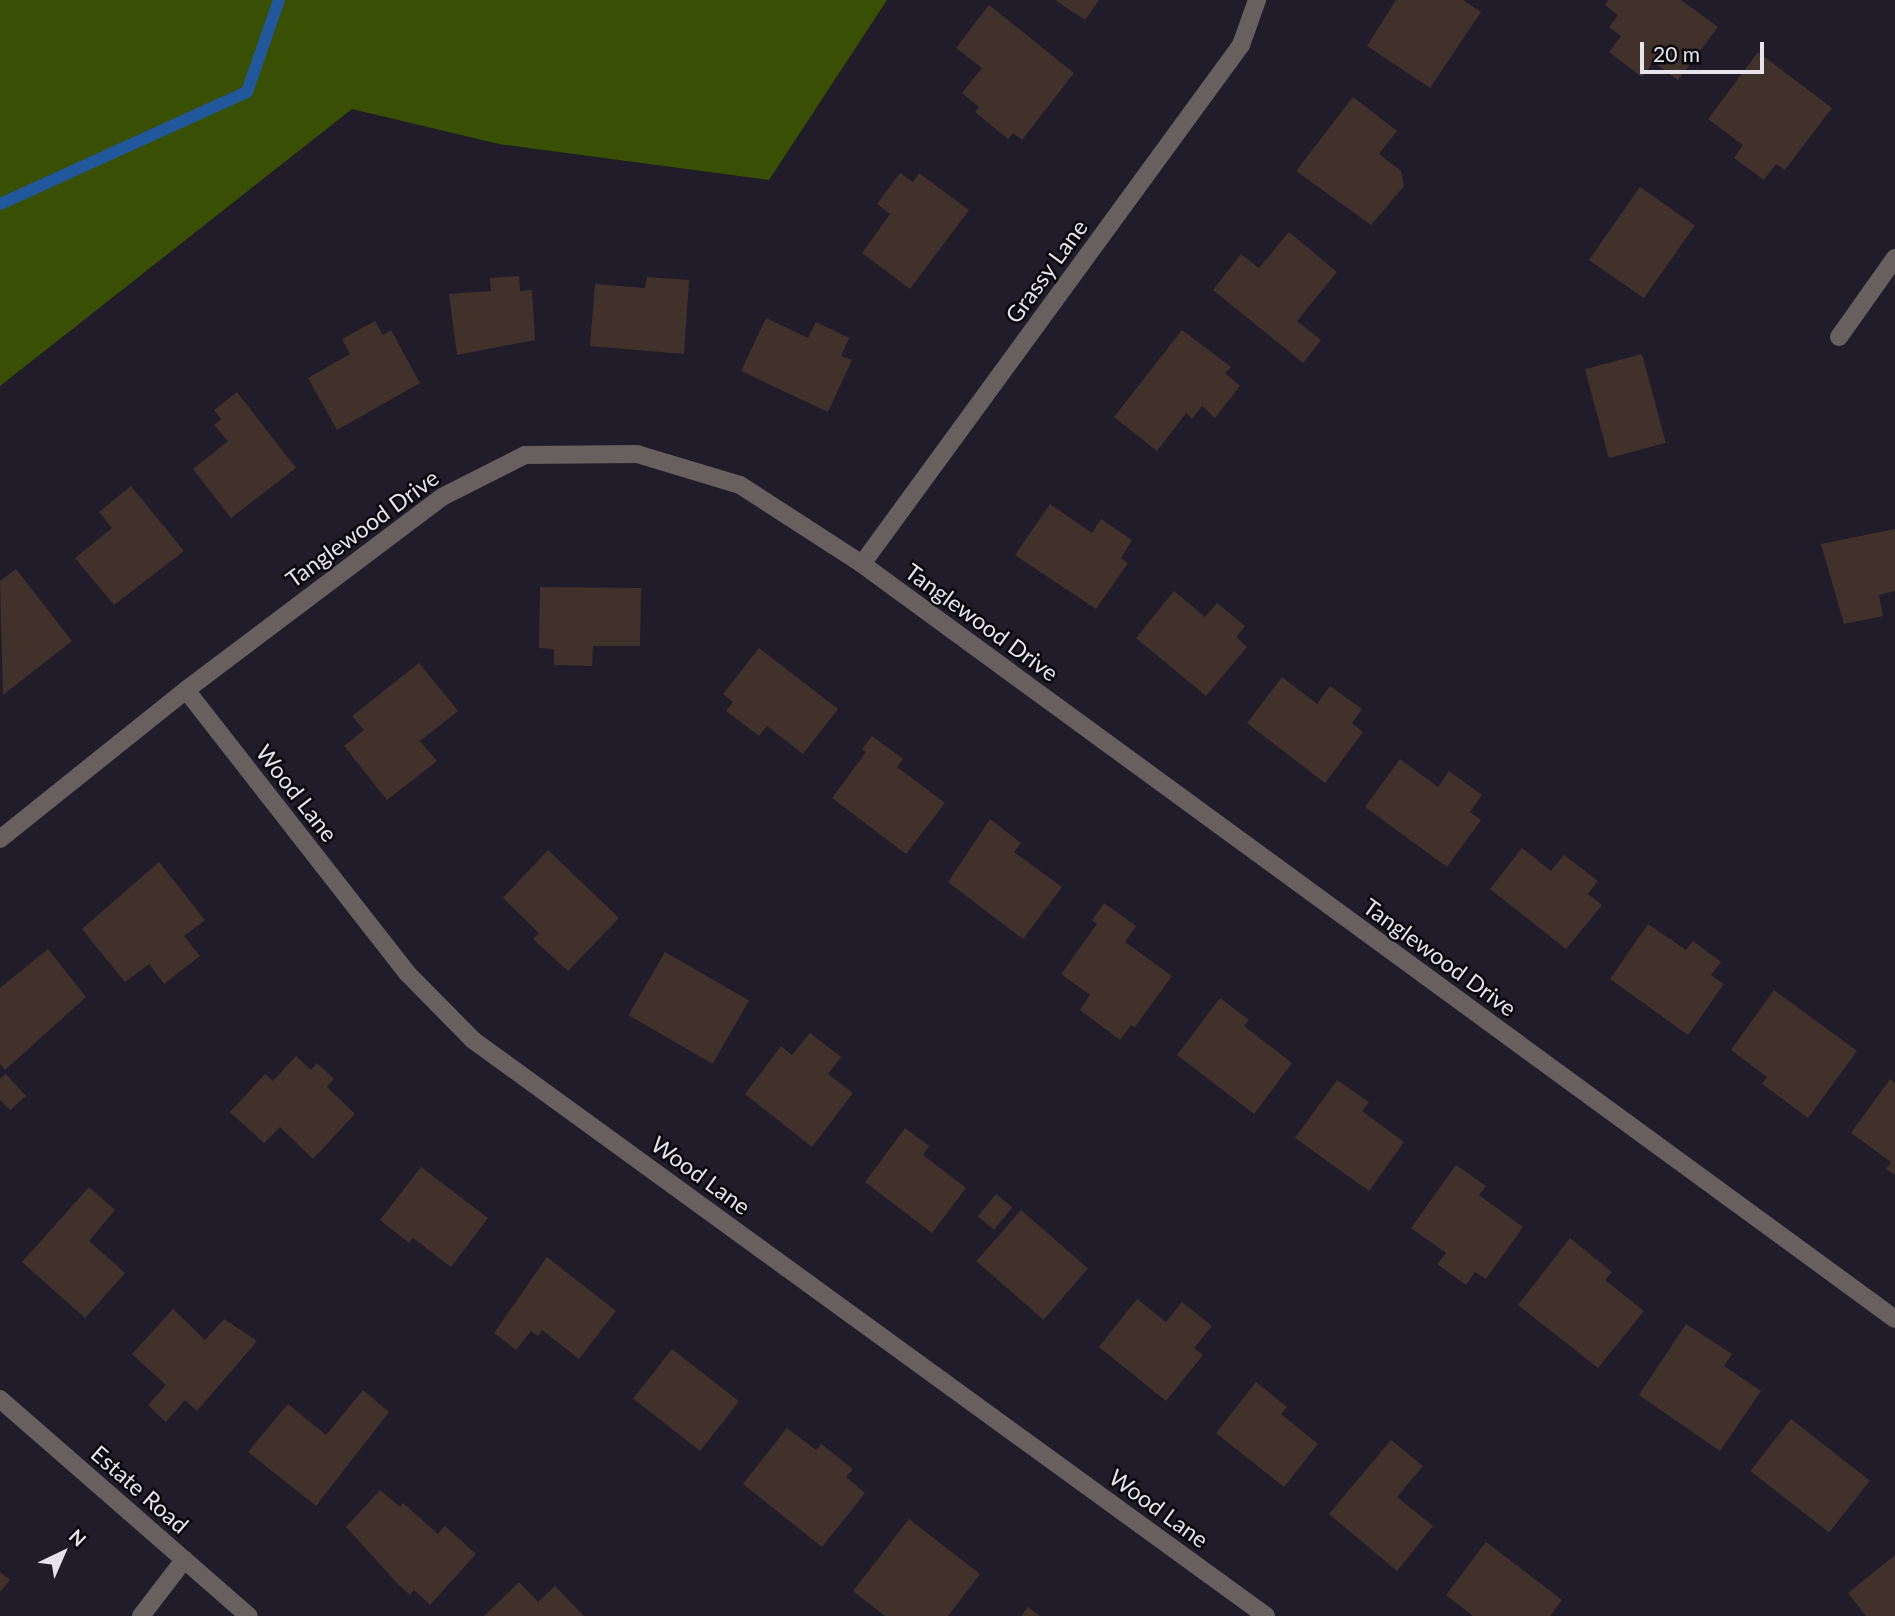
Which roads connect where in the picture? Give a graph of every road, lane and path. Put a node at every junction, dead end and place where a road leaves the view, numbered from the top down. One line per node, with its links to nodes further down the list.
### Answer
1 (1257, 0): 4 (street, Grassy Lane)
2 (1895, 258): 3 (street)
3 (1839, 337)
4 (862, 564): 5 (street, Tanglewood Drive); 7 (street, Tanglewood Drive)
5 (186, 690): 6 (street, Tanglewood Drive); 12 (street, Wood Lane)
6 (0, 839)
7 (1895, 1319)
8 (0, 1399): 9 (street, Estate Road)
9 (184, 1560): 10 (street); 11 (street, Estate Road)
10 (141, 1616)
11 (249, 1616)
12 (1266, 1616)

